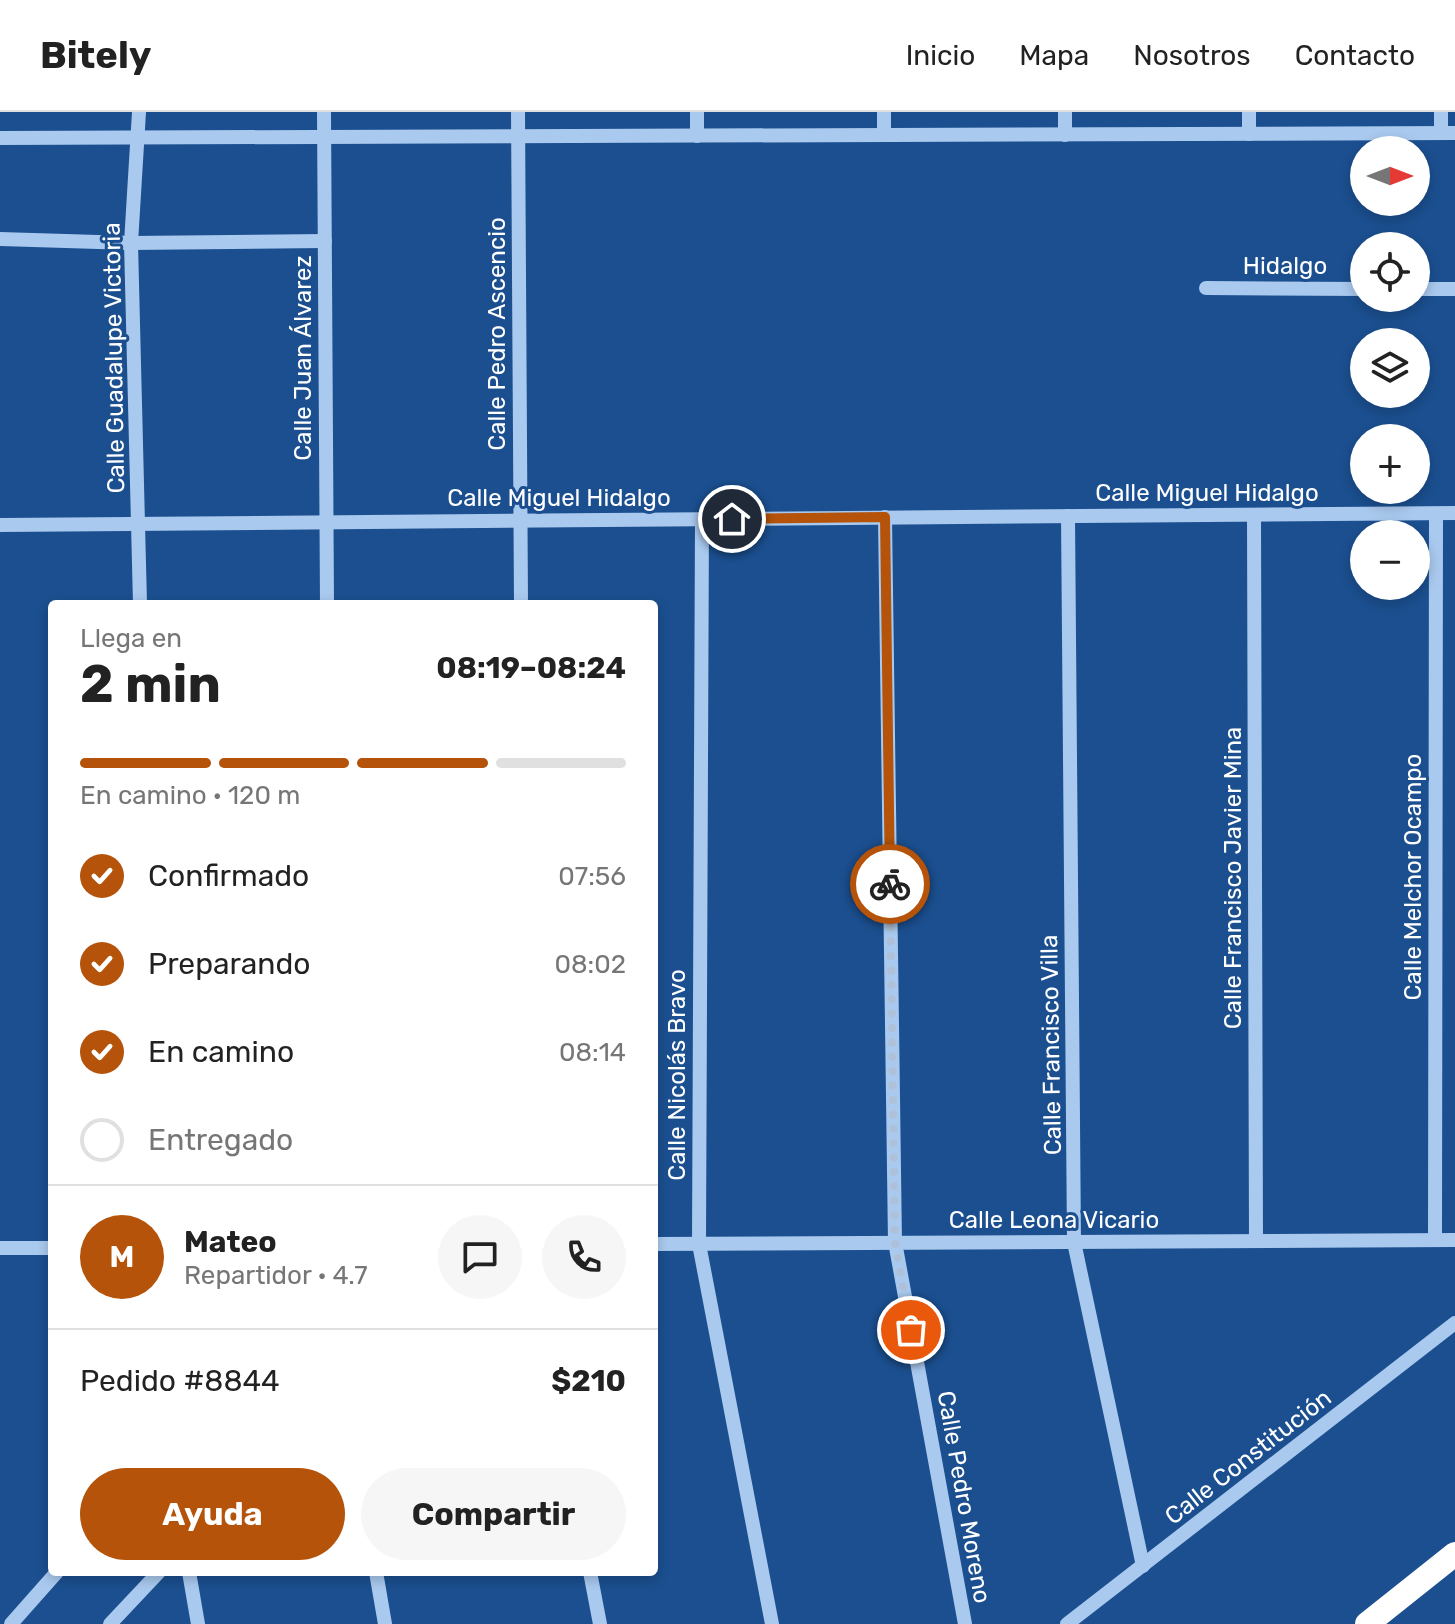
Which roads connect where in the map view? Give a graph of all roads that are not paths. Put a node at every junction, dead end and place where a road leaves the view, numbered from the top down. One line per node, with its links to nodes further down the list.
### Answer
1 (139, 112): 17 (street, Calle Guadalupe Victoria)
2 (324, 112): 15 (street, Calle Juan Álvarez)
3 (518, 112): 10 (street, Calle Pedro Ascencio)
4 (697, 112): 14 (street)
5 (884, 112): 12 (street)
6 (1065, 112): 13 (street)
7 (1249, 112): 11 (street)
8 (1441, 112): 9 (street)
9 (1448, 133): 11 (street)
10 (518, 134): 14 (street); 15 (street); 30 (street, Calle Pedro Ascencio)
11 (1249, 134): 13 (street)
12 (884, 135): 13 (street); 14 (street)
13 (1065, 135)
14 (697, 136)
15 (324, 137): 17 (street); 19 (street, Calle Juan Álvarez)
16 (0, 138): 17 (street)
17 (139, 138): 20 (street, Calle Guadalupe Victoria)
18 (0, 239): 20 (street)
19 (325, 241): 20 (street); 32 (street, Calle Juan Álvarez)
20 (131, 243): 33 (street, Calle Guadalupe Victoria)
21 (1206, 288): 22 (street, Hidalgo)
22 (1350, 289)
23 (1430, 289): 24 (street)
24 (1455, 289)
25 (1455, 513): 26 (street, Calle Miguel Hidalgo)
26 (1436, 514): 27 (street, Calle Miguel Hidalgo); 38 (street, Calle Melchor Ocampo)
27 (1254, 515): 28 (street, Calle Miguel Hidalgo); 40 (street, Calle Francisco Javier Mina)
28 (1068, 516): 29 (street, Calle Miguel Hidalgo); 42 (street, Calle Francisco Villa)
29 (885, 517): 31 (street, Calle Miguel Hidalgo); 41 (street, Calle Pedro Moreno)
30 (520, 519): 31 (street, Calle Miguel Hidalgo); 32 (street, Calle Miguel Hidalgo); 37 (street, Calle Pedro Ascencio)
31 (702, 520): 44 (street, Calle Nicolás Bravo)
32 (326, 523): 33 (street, Calle Miguel Hidalgo); 36 (street, Calle Juan Álvarez)
33 (139, 524): 34 (street, Calle Miguel Hidalgo); 35 (street, Calle Guadalupe Victoria)
34 (0, 525)
35 (140, 600)
36 (327, 600)
37 (521, 600)
38 (1435, 1240): 39 (street, Calle Leona Vicario); 40 (street, Calle Leona Vicario)
39 (1455, 1240)
40 (1256, 1241): 42 (street, Calle Leona Vicario)
41 (895, 1242): 42 (street, Calle Leona Vicario); 44 (street, Calle Leona Vicario); 61 (street, Calle Pedro Moreno)
42 (1074, 1242): 49 (street, Calle Francisco Villa)
43 (658, 1244): 44 (street, Calle Leona Vicario)
44 (699, 1244): 60 (street, Calle Nicolás Bravo)
45 (0, 1248): 46 (street)
46 (48, 1248)
47 (1455, 1323): 49 (street, Calle Constitución)
48 (1455, 1554): 63 (highway)
49 (1143, 1566): 62 (street, Calle Constitución)
50 (53, 1576): 55 (street)
51 (155, 1576): 56 (street)
52 (190, 1576): 57 (street)
53 (377, 1576): 58 (street)
54 (591, 1576): 59 (street)
55 (11, 1624)
56 (110, 1624)
57 (198, 1624)
58 (385, 1624)
59 (600, 1624)
60 (772, 1624)
61 (965, 1624)
62 (1067, 1624)
63 (1367, 1624)

